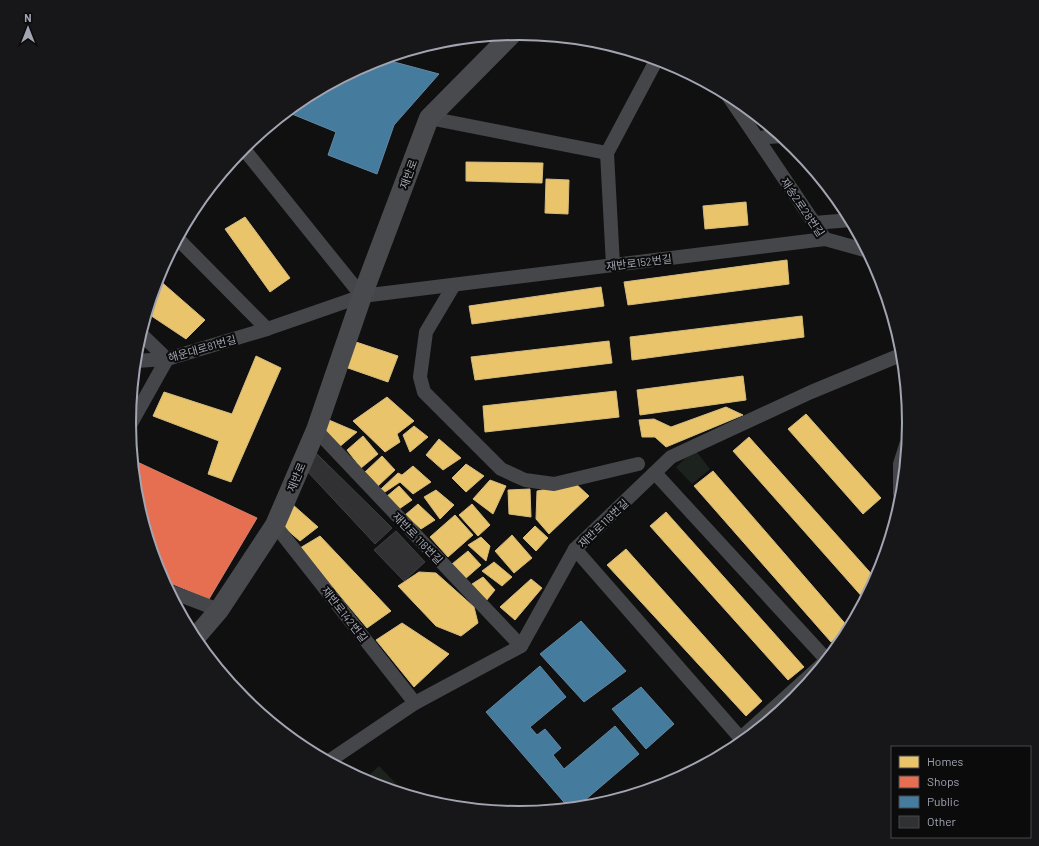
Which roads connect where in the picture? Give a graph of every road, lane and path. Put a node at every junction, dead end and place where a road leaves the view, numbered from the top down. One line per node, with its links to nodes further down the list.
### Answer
1 (506, 41): 3 (main road, 재반로)
2 (654, 64): 8 (street)
3 (429, 118): 8 (street); 16 (main road, 재반로)
4 (751, 118): 6 (street, 재송2로28번길)
5 (774, 137): 6 (street)
6 (757, 138): 10 (street, 재송2로28번길)
7 (249, 152): 16 (street)
8 (607, 152): 14 (street)
9 (844, 221): 10 (street)
10 (814, 223): 11 (street, 재송2로28번길)
11 (825, 239): 13 (street, 재송2로28번길); 14 (street, 재반로152번길)
12 (182, 243): 17 (street)
13 (860, 249)
14 (613, 265): 15 (street, 재반로152번길)
15 (454, 285): 16 (street, 재반로152번길); 24 (street)
16 (362, 296): 17 (street, 해운대로81번길); 23 (main road, 재반로)
17 (268, 329): 20 (street, 해운대로81번길)
18 (146, 339): 20 (street)
19 (896, 357): 25 (street, 재반로118번길)
20 (167, 359): 21 (street, 해운대로81번길); 22 (street)
21 (142, 361)
22 (136, 414)
23 (316, 430): 26 (main road, 재반로); 31 (street, 재반로 118번길)
24 (638, 464)
25 (655, 473): 27 (street, 재반로118번길); 32 (street)
26 (275, 525): 29 (main road, 재반로); 33 (street, 재반로142번길)
27 (575, 549): 31 (street, 재반로118번길); 34 (street)
28 (177, 594): 29 (street)
29 (219, 610): 30 (main road, 재반로)
30 (199, 632)
31 (520, 646): 33 (street)
32 (822, 657)
33 (415, 703): 35 (street)
34 (739, 736)
35 (333, 758)

